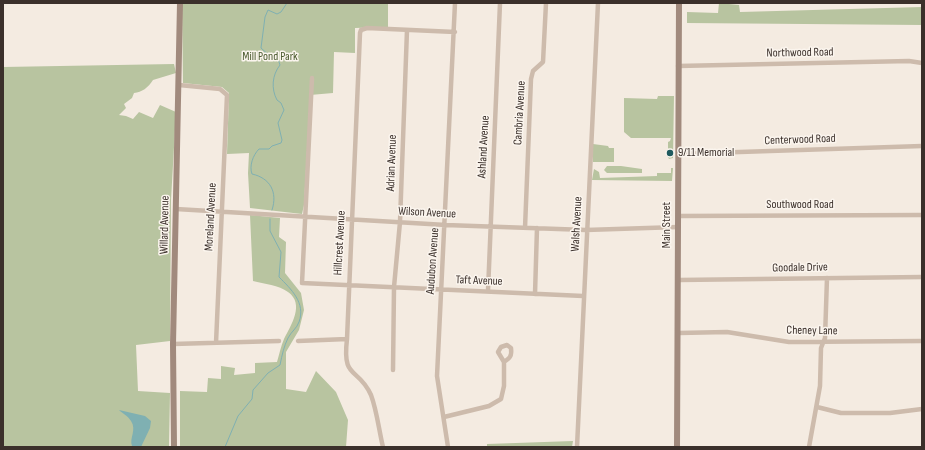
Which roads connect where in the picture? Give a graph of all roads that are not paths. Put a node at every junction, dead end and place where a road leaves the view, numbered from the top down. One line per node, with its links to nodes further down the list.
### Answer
1 (180, 3): 12 (main road, Willard Avenue)
2 (455, 3): 8 (street, Audubon Avenue)
3 (500, 3): 23 (street, Ashland Avenue)
4 (546, 3): 25 (street, Cambria Avenue)
5 (598, 3): 27 (street, Walsh Avenue)
6 (679, 3): 10 (main road, Main Street)
7 (407, 30): 8 (street); 20 (street, Hillcrest Avenue); 21 (street, Adrian Avenue)
8 (455, 32): 22 (street, Audubon Avenue)
9 (922, 63): 10 (street, Northwood Road)
10 (678, 66): 14 (main road, Main Street)
11 (312, 78): 18 (street)
12 (179, 85): 15 (main road, Willard Avenue); 16 (street, Moreland Avenue)
13 (922, 146): 14 (street, Centerwood Road)
14 (679, 154): 19 (main road, Main Street)
15 (176, 209): 16 (street, Wilson Avenue); 44 (main road, Willard Avenue)
16 (221, 212): 18 (street, Wilson Avenue); 43 (street, Moreland Avenue)
17 (922, 215): 19 (street, Southwood Road)
18 (305, 216): 20 (street, Wilson Avenue); 31 (street, Taft Avenue)
19 (678, 216): 24 (main road, Main Street)
20 (351, 219): 21 (street, Wilson Avenue); 31 (street, Hillcrest Avenue)
21 (400, 222): 22 (street, Wilson Avenue); 32 (street, Adrian Avenue)
22 (446, 225): 23 (street, Wilson Avenue); 33 (street, Audubon Avenue)
23 (490, 226): 25 (street, Wilson Avenue); 34 (street, Ashland Avenue)
24 (678, 227): 27 (street, Wilson Avenue); 30 (main road, Main Street)
25 (526, 228): 26 (street, Wilson Avenue)
26 (537, 228): 27 (street, Wilson Avenue); 35 (street)
27 (586, 230): 36 (street, Walsh Avenue)
28 (922, 277): 29 (street, Goodale Drive)
29 (827, 278): 30 (street, Goodale Drive); 42 (street)
30 (679, 280): 37 (main road, Main Street)
31 (348, 286): 32 (street, Taft Avenue); 38 (street, Hillcrest Avenue)
32 (394, 287): 33 (street, Taft Avenue); 46 (street, Adrian Avenue)
33 (440, 290): 34 (street, Taft Avenue); 49 (street, Audubon Avenue)
34 (488, 291): 35 (street, Taft Avenue)
35 (535, 294): 36 (street, Taft Avenue)
36 (583, 296): 53 (street, Walsh Avenue)
37 (679, 334): 42 (street, Cheney Lane); 54 (main road, Main Street)
38 (347, 339): 40 (street); 51 (street, Hillcrest Avenue)
39 (279, 341): 43 (street)
40 (298, 341)
41 (922, 341): 42 (street, Cheney Lane)
42 (823, 342): 47 (street)
43 (216, 343): 44 (street)
44 (173, 344): 50 (main road, Willard Avenue)
45 (504, 362): 49 (street)
46 (393, 370)
47 (817, 406): 48 (street); 55 (street)
48 (922, 409)
49 (444, 417): 52 (street, Audubon Avenue)
50 (174, 447)
51 (383, 447)
52 (448, 447)
53 (577, 447)
54 (677, 447)
55 (809, 447)

